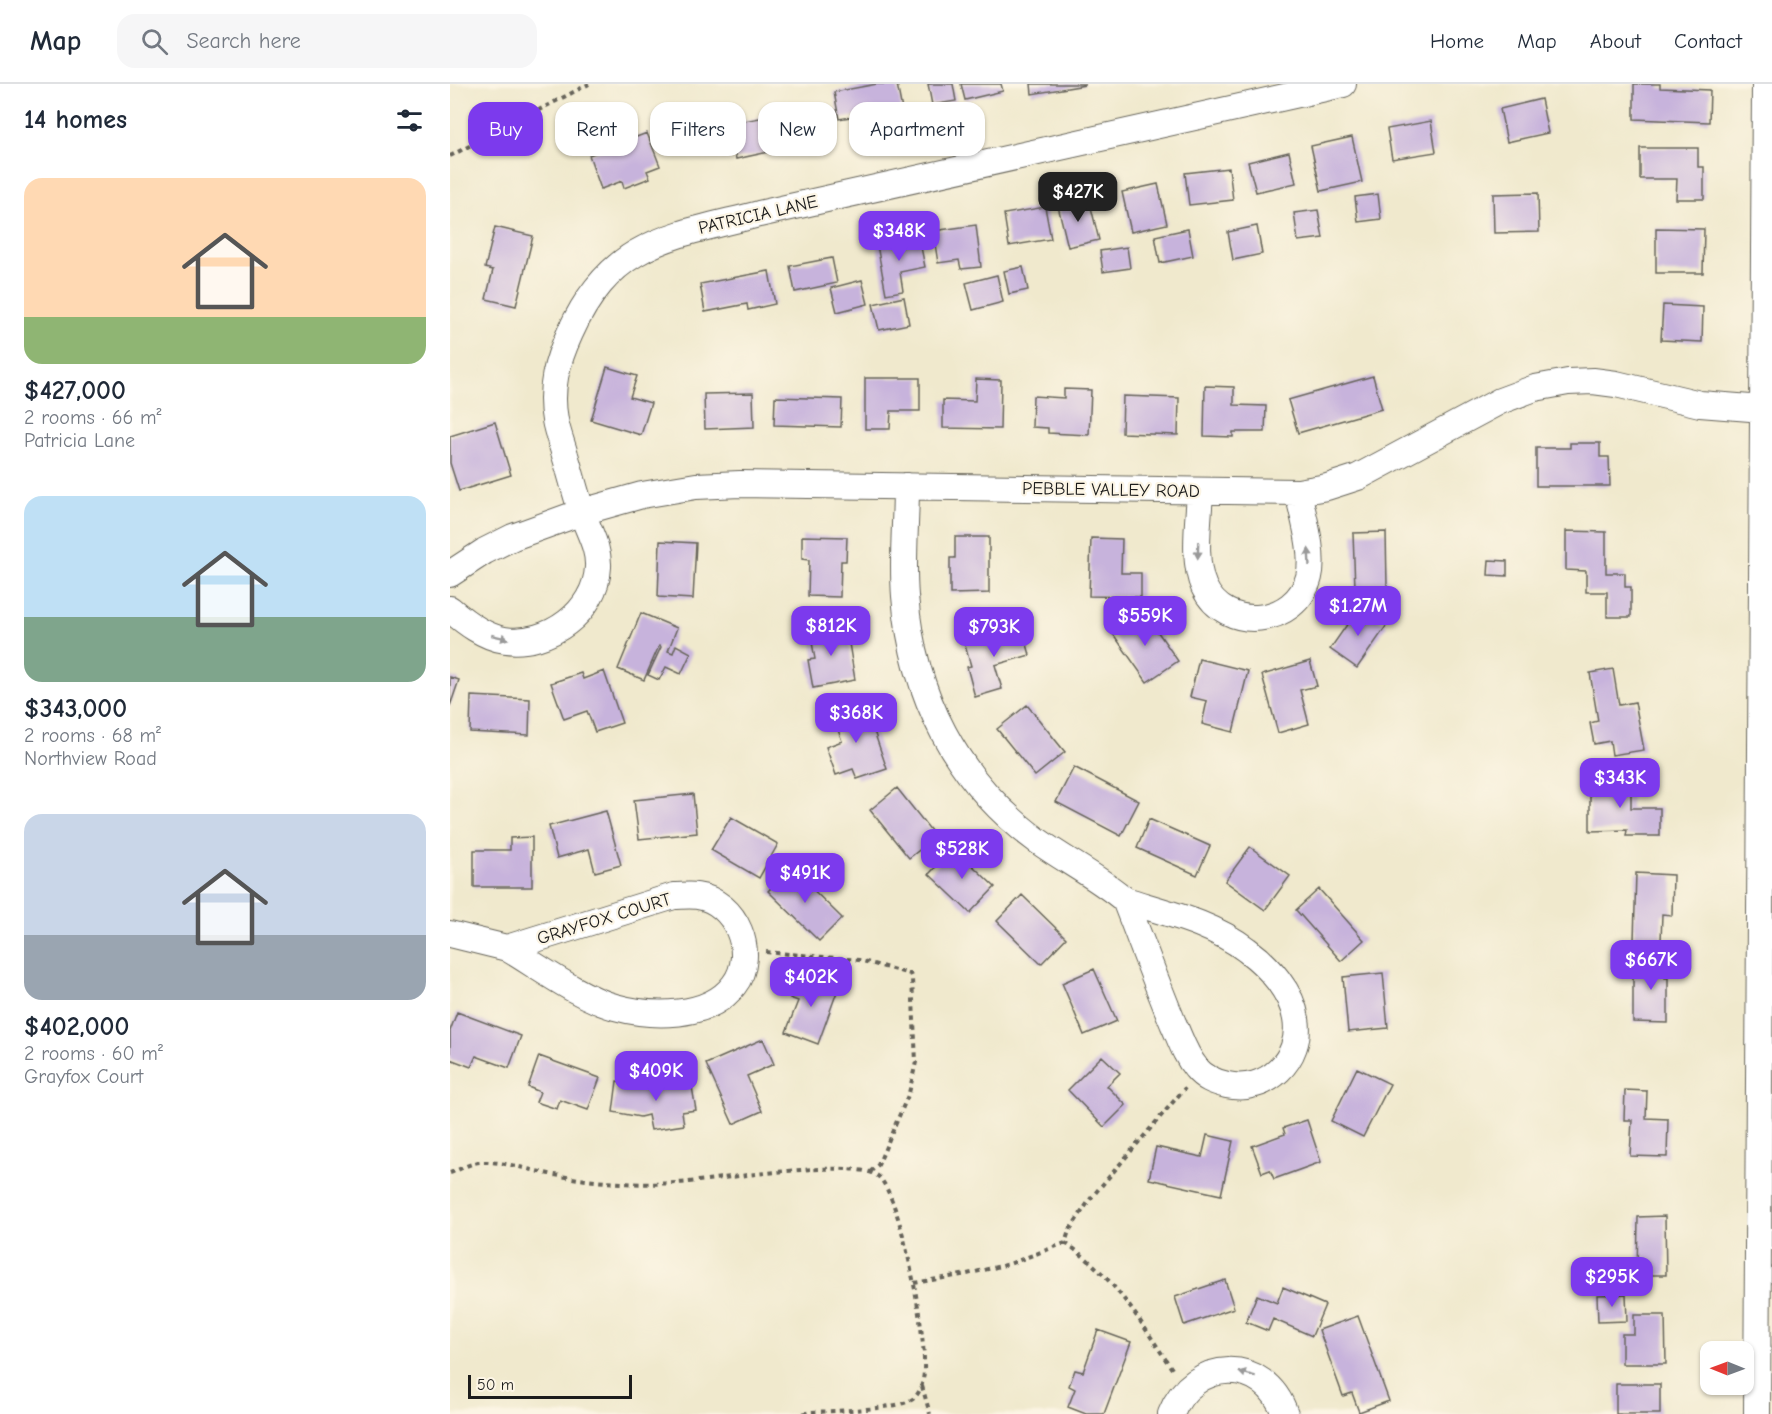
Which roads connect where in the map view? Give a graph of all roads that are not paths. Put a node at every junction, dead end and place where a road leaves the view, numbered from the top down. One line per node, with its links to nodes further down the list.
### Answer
1 (1343, 84): 7 (street, PATRICIA LANE)
2 (1765, 84): 3 (street)
3 (1762, 409): 6 (street, PEBBLE VALLEY ROAD); 15 (street)
4 (906, 486): 5 (street, PEBBLE VALLEY ROAD); 7 (street, PEBBLE VALLEY ROAD); 10 (street)
5 (1200, 491): 6 (street, PEBBLE VALLEY ROAD); 6 (street, one-way to 6)
6 (1298, 492)
7 (582, 512): 8 (street, PEBBLE VALLEY ROAD); 9 (street, PATRICIA LANE, one-way to 7)
8 (450, 574)
9 (450, 609)
10 (1125, 900): 10 (street)
11 (450, 934): 12 (street, GRAYFOX COURT)
12 (507, 948): 12 (street, GRAYFOX COURT)
13 (1171, 1414): 14 (street, one-way to 13)
14 (1285, 1414)
15 (1757, 1414)

